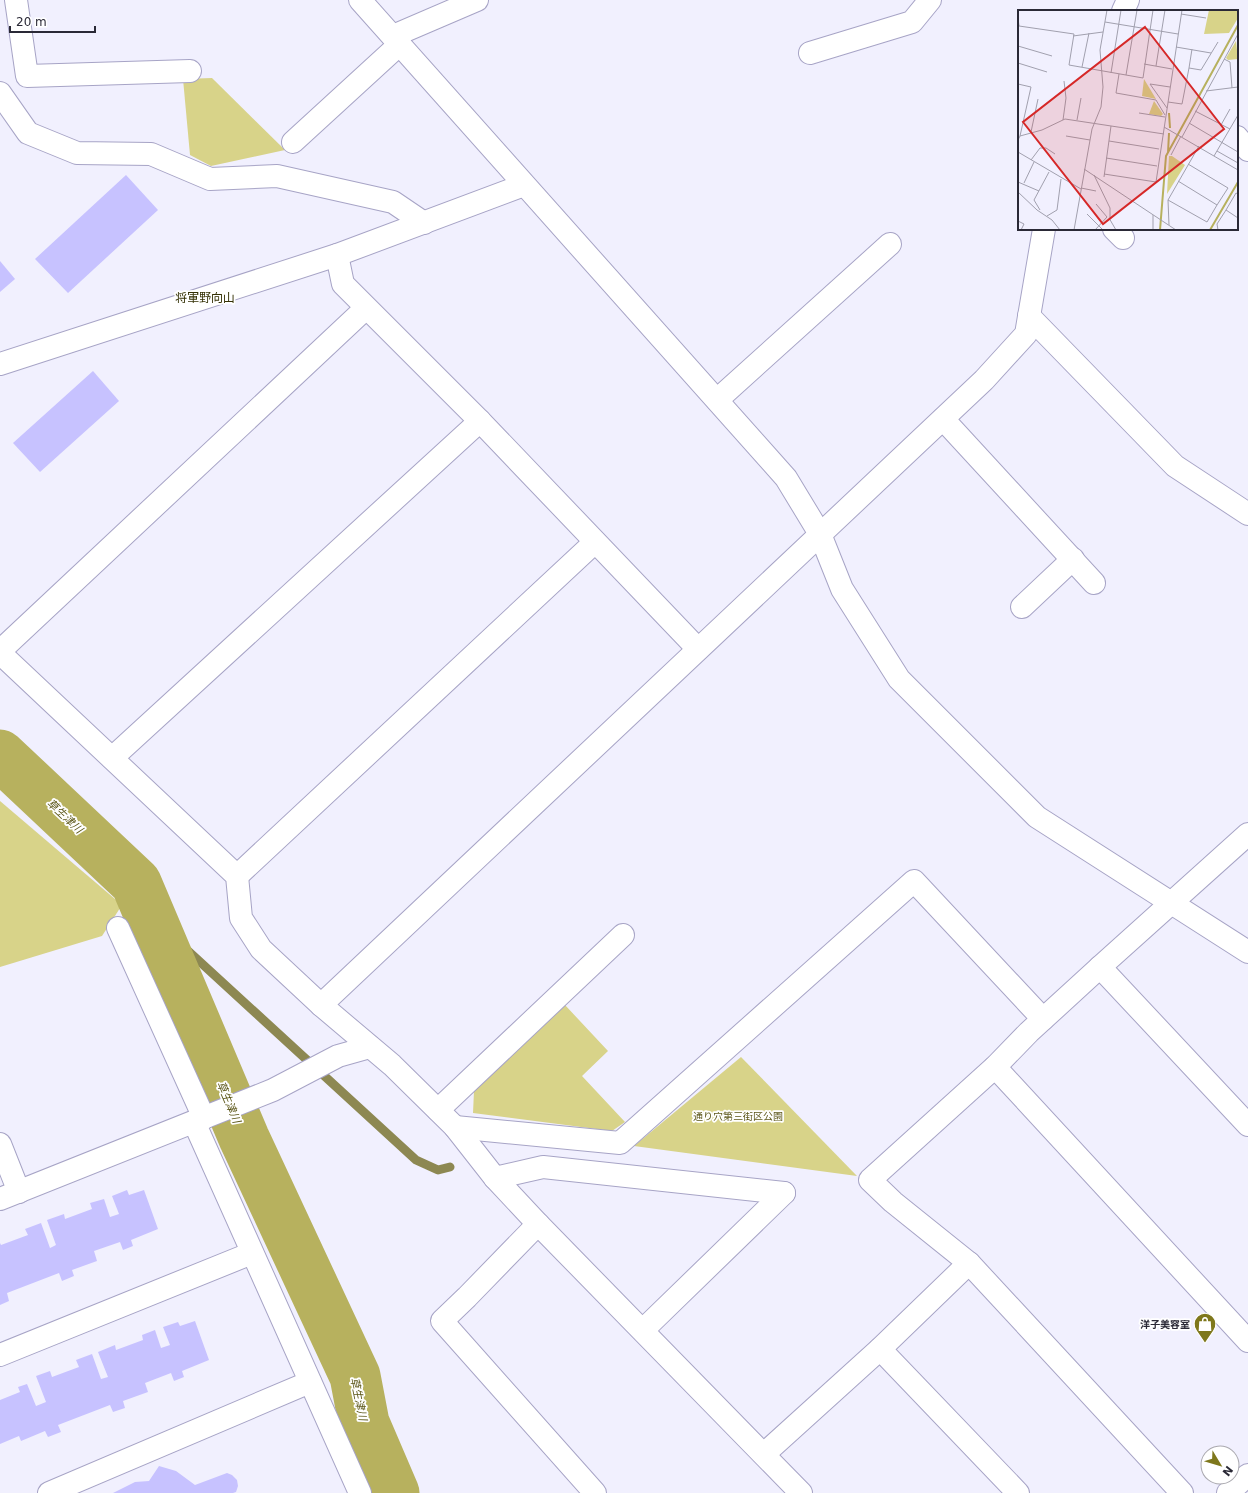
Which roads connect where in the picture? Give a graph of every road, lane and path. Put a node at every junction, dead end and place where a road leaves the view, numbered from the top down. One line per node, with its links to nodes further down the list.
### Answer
1 (16, 0): 8 (street)
2 (360, 0): 5 (street)
3 (477, 0): 5 (street)
4 (930, 0): 6 (street)
5 (397, 40): 12 (street); 14 (street)
6 (810, 53)
7 (190, 71): 8 (street)
8 (27, 76): 9 (street)
9 (0, 84)
10 (0, 93): 15 (street)
11 (1238, 138): 13 (street)
12 (294, 142)
13 (1248, 150)
14 (524, 185): 15 (street); 22 (street)
15 (424, 223): 18 (street)
16 (1044, 230): 20 (street)
17 (890, 244): 22 (street)
18 (337, 255): 19 (street); 21 (street)
19 (366, 308): 24 (street); 32 (street)
20 (1029, 316): 23 (street); 25 (street)
21 (0, 364)
22 (717, 400): 26 (street)
23 (943, 419): 26 (street); 28 (street)
24 (480, 421): 27 (street); 33 (street)
25 (1248, 514)
26 (820, 534): 31 (street); 36 (street)
27 (595, 542): 31 (street); 35 (street)
28 (1073, 559): 29 (street); 30 (street)
29 (1094, 583)
30 (1022, 608)
31 (698, 649): 41 (street)
32 (0, 652): 33 (street)
33 (112, 758): 35 (street)
34 (1248, 834): 36 (street)
35 (237, 876): 41 (street)
36 (1172, 903): 39 (street); 40 (street)
37 (118, 928): 46 (street)
38 (623, 935): 45 (street)
39 (1248, 952)
40 (1100, 967): 42 (street); 47 (street)
41 (320, 1005): 43 (street)
42 (1043, 1019): 44 (street); 48 (street)
43 (370, 1047): 45 (street); 46 (street)
44 (995, 1067): 54 (street); 56 (street)
45 (438, 1110): 48 (street)
46 (203, 1119): 51 (street); 53 (street)
47 (1248, 1125)
48 (456, 1127): 50 (street)
49 (0, 1144): 51 (street)
50 (495, 1178): 52 (street); 55 (street)
51 (10, 1196)
52 (538, 1224): 55 (street); 64 (street)
53 (252, 1253): 58 (street); 59 (street)
54 (969, 1263): 57 (street); 67 (street)
55 (643, 1330): 60 (street)
56 (1248, 1340)
57 (880, 1349): 60 (street); 66 (street)
58 (0, 1355)
59 (310, 1382): 62 (street); 63 (street)
60 (764, 1454): 65 (street)
61 (1248, 1476): 68 (street)
62 (49, 1493)
63 (360, 1493)
64 (595, 1493)
65 (801, 1493)
66 (1018, 1493)
67 (1182, 1493)
68 (1228, 1493)

